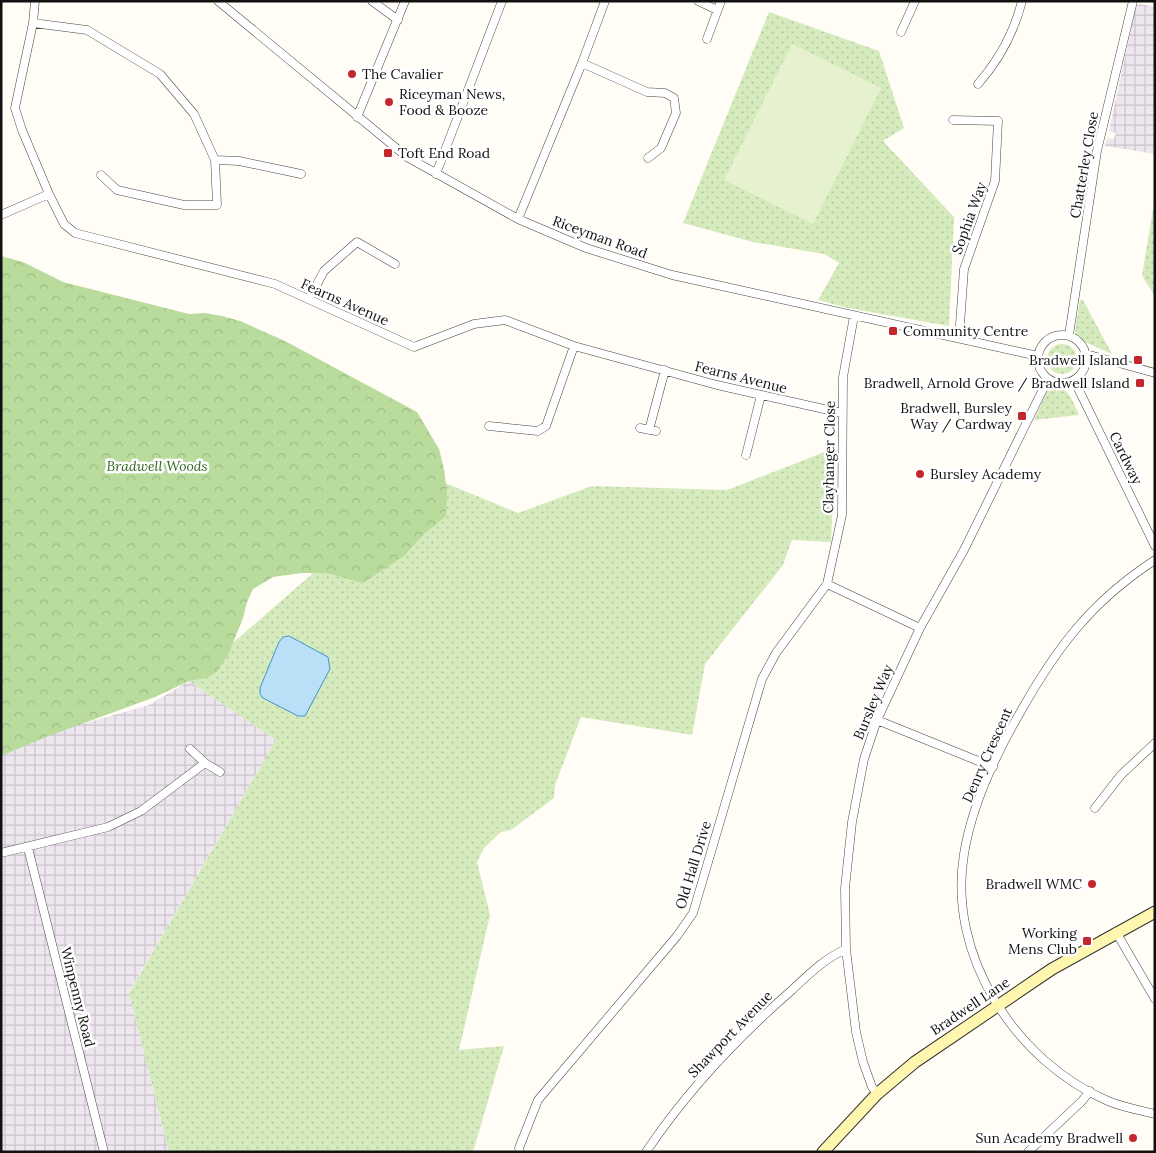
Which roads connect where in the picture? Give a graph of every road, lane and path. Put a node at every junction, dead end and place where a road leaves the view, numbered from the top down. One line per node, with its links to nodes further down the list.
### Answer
1 (35, 1): 14 (street, Fearns Avenue)
2 (218, 1): 19 (street, Riceyman Road)
3 (372, 1): 13 (street)
4 (405, 1): 13 (street)
5 (502, 1): 24 (street)
6 (605, 1): 17 (street)
7 (698, 1): 12 (street)
8 (721, 1): 12 (street)
9 (915, 1): 15 (street)
10 (1022, 1): 18 (street)
11 (1133, 1): 32 (street, Chatterley Close)
12 (718, 10): 16 (street)
13 (398, 20): 19 (street)
14 (33, 23): 22 (street); 26 (street, Fearns Avenue)
15 (901, 32)
16 (707, 39)
17 (582, 63): 21 (street); 28 (street)
18 (978, 84)
19 (357, 117): 24 (street, Riceyman Road)
20 (953, 120): 33 (street, Sophia Way)
21 (648, 158)
22 (215, 160): 23 (street); 25 (street)
23 (301, 174)
24 (436, 174): 28 (street, Riceyman Road)
25 (101, 175)
26 (49, 194): 27 (street); 30 (street, Fearns Avenue)
27 (1, 215)
28 (518, 219): 31 (street, Riceyman Road)
29 (394, 264): 30 (street)
30 (309, 300): 34 (street, Fearns Avenue)
31 (854, 316): 33 (street, Riceyman Road); 42 (street, Clayhanger Close)
32 (1069, 335): 35 (street); 36 (street)
33 (959, 338): 36 (street, Riceyman Road)
34 (574, 346): 37 (street, Fearns Avenue); 43 (street)
35 (1086, 354): 38 (street); 40 (street)
36 (1038, 356): 39 (street)
37 (665, 370): 41 (street, Fearns Avenue); 44 (street)
38 (1155, 373)
39 (1048, 379): 40 (street); 49 (street, Bursley Way)
40 (1074, 380): 46 (street, Cardway)
41 (760, 395): 42 (street, Fearns Avenue); 45 (street)
42 (842, 413): 48 (street, Clayhanger Close)
43 (490, 426)
44 (640, 428)
45 (746, 455)
46 (1155, 546)
47 (1155, 560): 54 (street, Denry Crescent)
48 (828, 584): 49 (street); 68 (street, Old Hall Drive)
49 (920, 628): 50 (street, Bursley Way)
50 (877, 720): 54 (street); 61 (street, Bursley Way)
51 (1155, 743): 56 (street)
52 (190, 749): 53 (street)
53 (205, 763): 55 (street); 57 (street)
54 (993, 766): 63 (street, Denry Crescent)
55 (220, 772)
56 (1094, 808)
57 (28, 848): 58 (street); 67 (street, Winpenny Road)
58 (1, 853)
59 (1155, 912): 60 (street, Bradwell Lane)
60 (1116, 932): 62 (street); 63 (street, Bradwell Lane)
61 (846, 949): 65 (street, Bursley Way); 69 (street, Shawport Avenue)
62 (1155, 999)
63 (998, 1005): 64 (street, Denry Crescent); 65 (street, Bradwell Lane)
64 (1090, 1091): 66 (street, Denry Crescent); 71 (street)
65 (877, 1094): 70 (street, Bradwell Lane)
66 (1155, 1114)
67 (104, 1152)
68 (520, 1152)
69 (646, 1152)
70 (823, 1152)
71 (1028, 1152)

